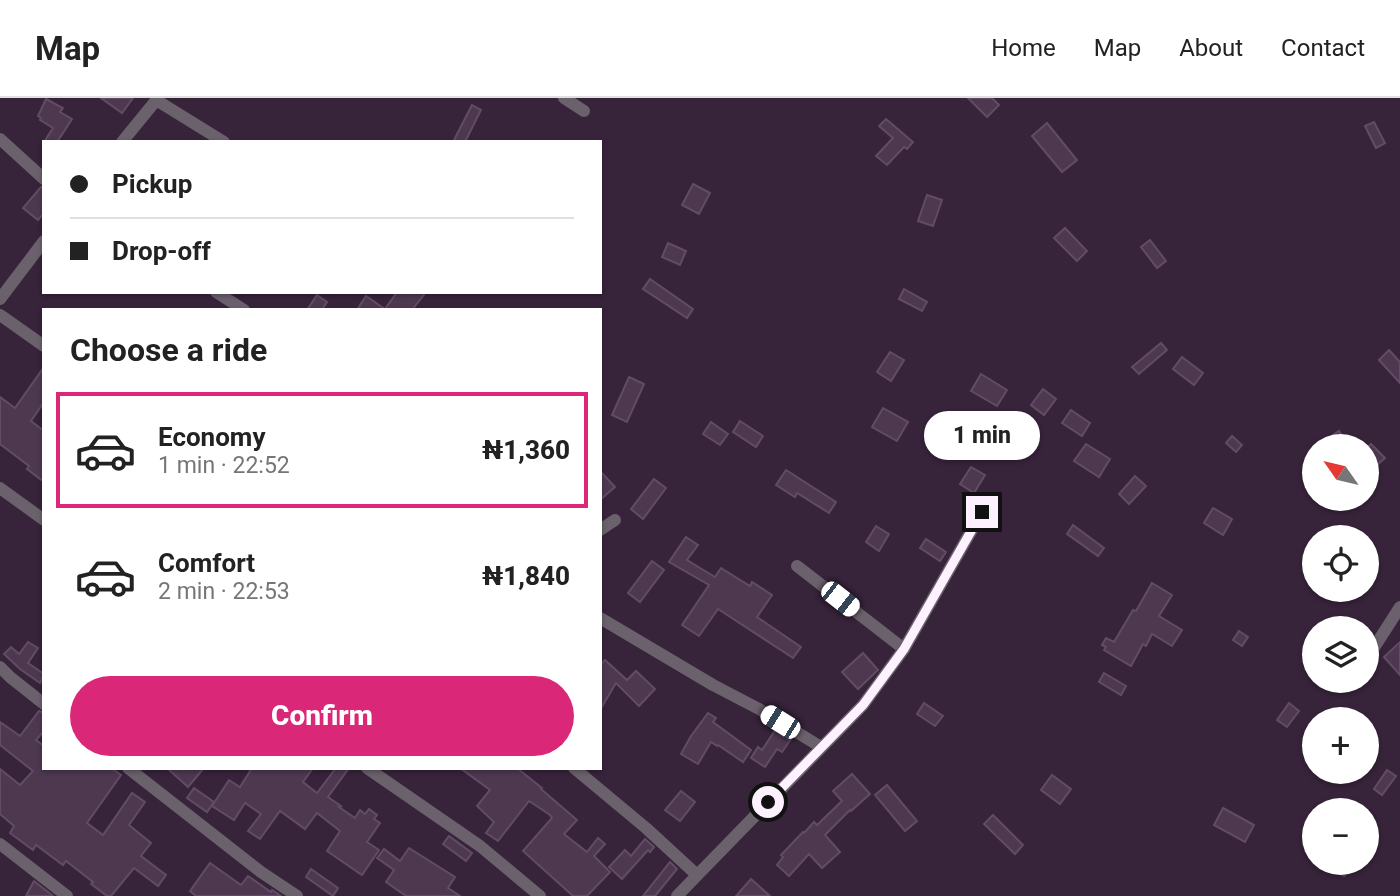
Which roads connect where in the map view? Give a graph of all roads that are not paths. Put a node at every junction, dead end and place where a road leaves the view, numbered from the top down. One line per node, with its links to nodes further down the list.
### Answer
1 (564, 98): 3 (street)
2 (157, 99): 5 (street); 6 (street)
3 (584, 111)
4 (0, 139): 7 (street)
5 (124, 140)
6 (221, 140)
7 (42, 177)
8 (42, 243): 10 (street)
9 (219, 294): 11 (street)
10 (0, 299)
11 (241, 308)
12 (0, 316): 13 (street)
13 (42, 345)
14 (0, 488): 16 (street)
15 (982, 512): 23 (street)
16 (42, 519)
17 (615, 520): 18 (street)
18 (602, 529)
19 (797, 566): 23 (street)
20 (1400, 607): 22 (street)
21 (602, 619): 26 (street)
22 (1379, 640)
23 (904, 649): 26 (street)
24 (0, 667): 25 (street)
25 (42, 702)
26 (821, 747): 31 (street)
27 (131, 770): 33 (street)
28 (370, 770): 34 (street)
29 (575, 770): 31 (street)
30 (0, 844): 32 (street)
31 (697, 875): 35 (street)
32 (67, 896)
33 (297, 896)
34 (540, 896)
35 (677, 896)

